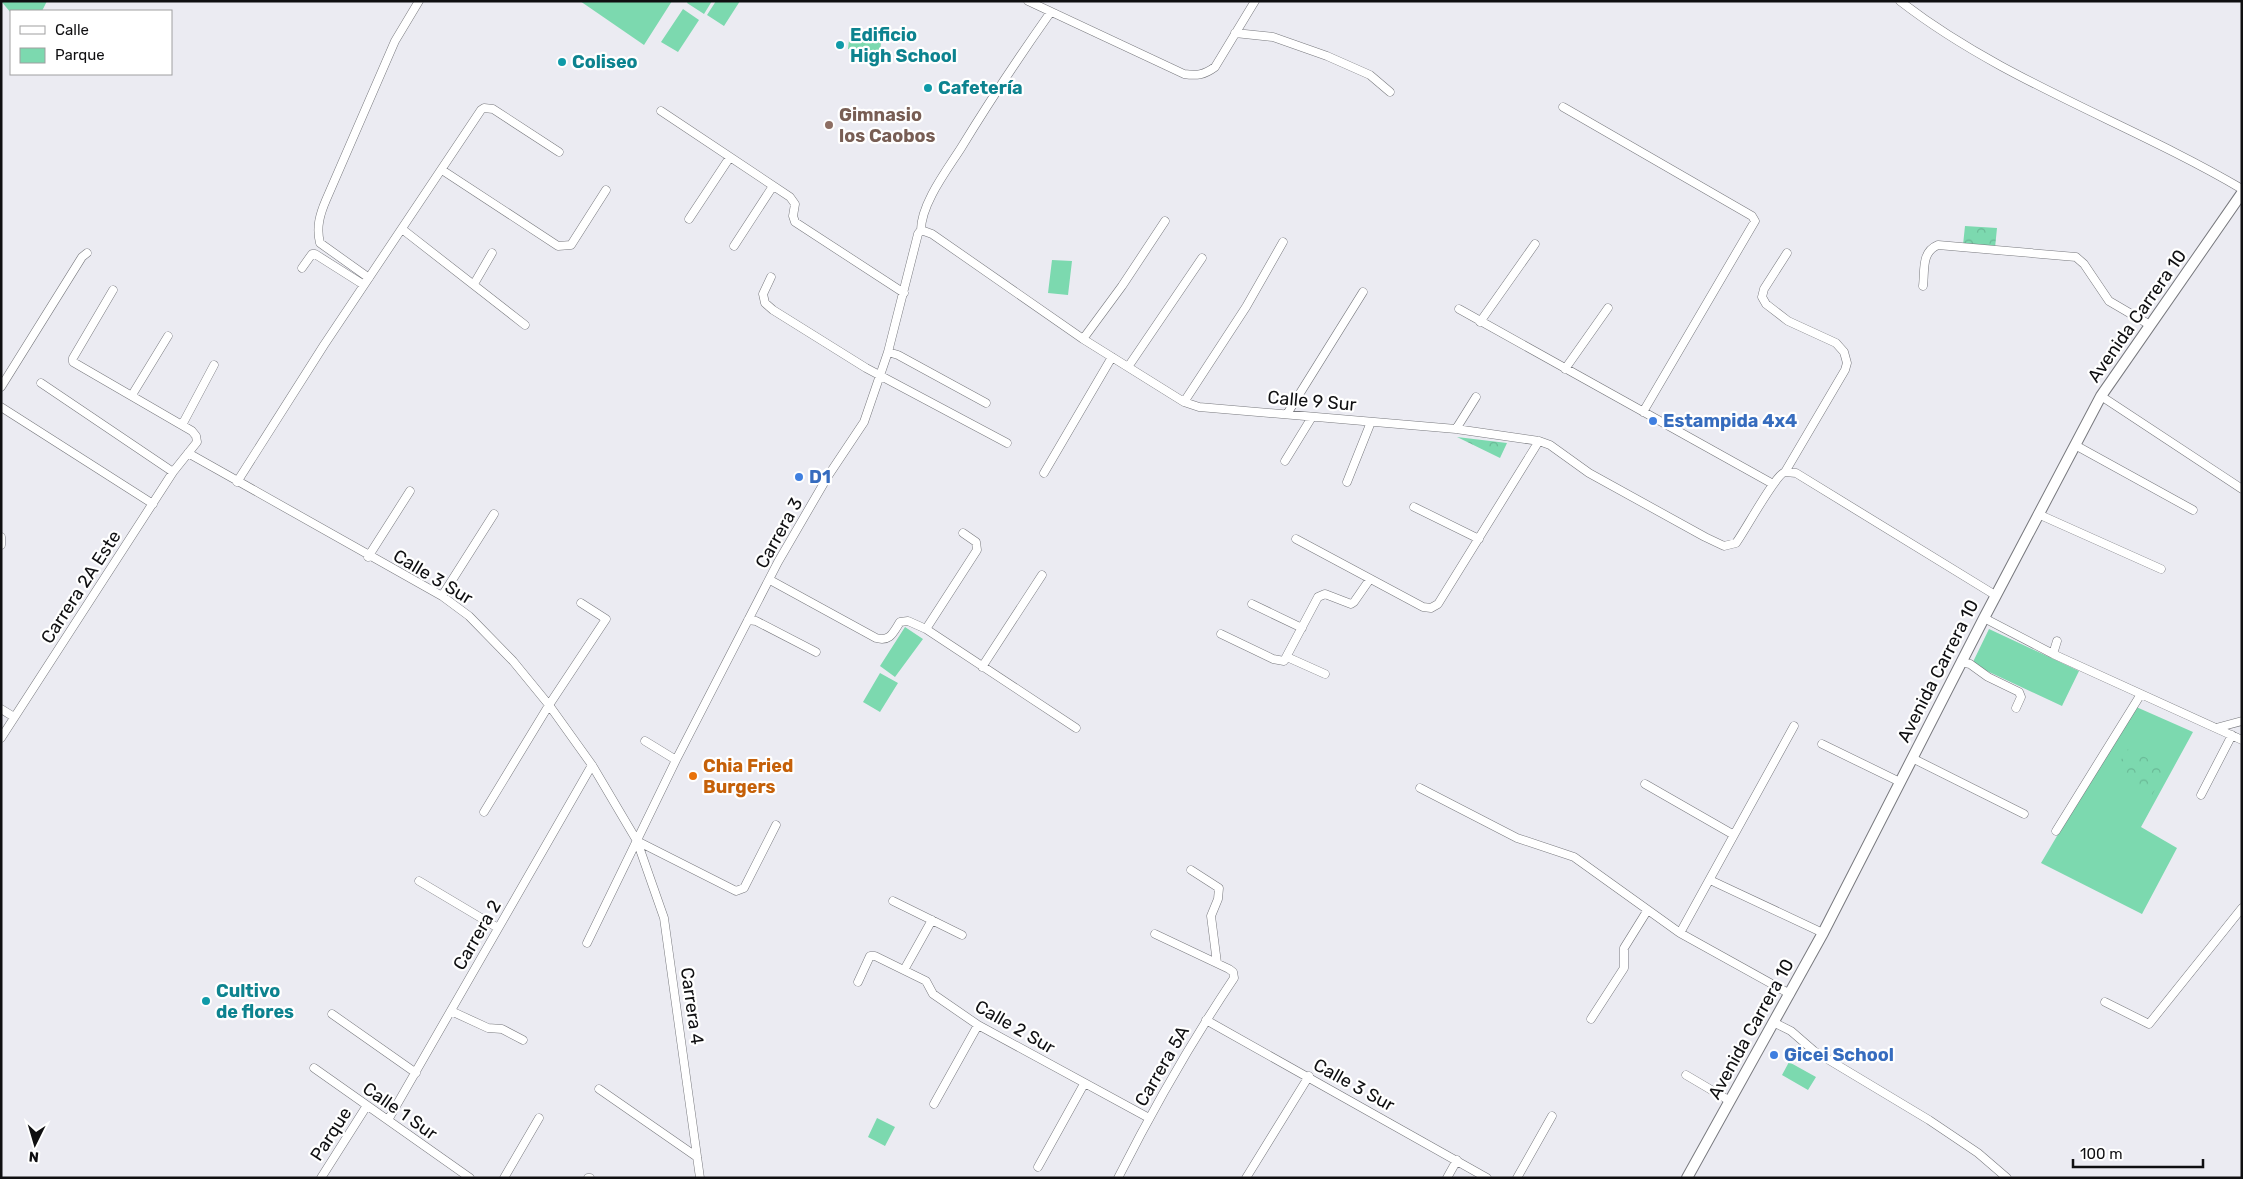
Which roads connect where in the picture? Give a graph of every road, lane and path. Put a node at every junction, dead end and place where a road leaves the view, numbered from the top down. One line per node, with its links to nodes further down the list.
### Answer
1 (419, 1): 30 (street)
2 (1028, 1): 5 (street)
3 (1255, 1): 6 (street)
4 (1900, 1): 14 (street)
5 (1050, 12): 6 (street); 20 (street, Carrera 3)
6 (1235, 33): 7 (street)
7 (1390, 92)
8 (1563, 107): 57 (street)
9 (661, 111): 11 (street)
10 (559, 152): 12 (street)
11 (730, 158): 13 (street); 17 (street)
12 (442, 170): 15 (street); 19 (street)
13 (773, 186): 23 (street); 35 (street)
14 (2242, 189)
15 (606, 190)
16 (2242, 193): 40 (street, Avenida Carrera 10)
17 (689, 219)
18 (1165, 221): 42 (street)
19 (402, 230): 30 (street); 31 (street)
20 (921, 230): 35 (street, Carrera 3); 42 (street, Calle 9 Sur)
21 (1283, 242): 54 (street)
22 (1536, 244): 38 (street)
23 (734, 246)
24 (87, 253): 50 (street)
25 (492, 253): 31 (street)
26 (1787, 253): 69 (street)
27 (1202, 258): 46 (street)
28 (302, 268): 30 (street)
29 (771, 277): 48 (street)
30 (367, 281): 71 (street)
31 (474, 284): 39 (street)
32 (1923, 286): 40 (street)
33 (113, 290): 51 (street)
34 (1363, 292): 58 (street)
35 (904, 294): 43 (street, Carrera 3)
36 (1608, 308): 47 (street)
37 (1459, 309): 38 (street)
38 (1480, 322): 47 (street)
39 (526, 325)
40 (2150, 325): 52 (street, Avenida Carrera 10)
41 (168, 336): 51 (street)
42 (1082, 338): 44 (street, Calle 9 Sur)
43 (888, 352): 48 (street, Carrera 3); 55 (street)
44 (1112, 357): 46 (street, Calle 9 Sur); 70 (street)
45 (214, 365): 61 (street)
46 (1128, 366): 54 (street, Calle 9 Sur)
47 (1565, 369): 57 (street)
48 (880, 375): 64 (street); 90 (street, Carrera 3)
49 (41, 383): 68 (street)
50 (1, 387)
51 (132, 396): 61 (street)
52 (2101, 396): 65 (street, Avenida Carrera 10); 74 (street)
53 (1476, 397): 62 (street)
54 (1184, 402): 58 (street, Calle 9 Sur)
55 (986, 403)
56 (1, 407): 76 (street)
57 (1643, 412): 73 (street)
58 (1287, 414): 59 (street, Calle 9 Sur)
59 (1312, 417): 60 (street, Calle 9 Sur); 67 (street)
60 (1371, 422): 62 (street, Calle 9 Sur); 72 (street)
61 (182, 425): 66 (street)
62 (1456, 429): 63 (street, Calle 9 Sur)
63 (1539, 441): 73 (street, Calle 9 Sur); 84 (street)
64 (1008, 443)
65 (2075, 445): 78 (street); 80 (street, Avenida Carrera 10)
66 (188, 453): 68 (street, Carrera 2A Este); 71 (street, Calle 3 Sur)
67 (1285, 461)
68 (173, 472): 76 (street, Carrera 2A Este)
69 (1785, 472): 73 (street); 91 (street)
70 (1044, 473)
71 (237, 482): 86 (street, Calle 3 Sur)
72 (1347, 482)
73 (1773, 484)
74 (2242, 489)
75 (410, 491): 86 (street)
76 (153, 504): 111 (street, Carrera 2A Este)
77 (1414, 506): 84 (street)
78 (2193, 510)
79 (494, 514): 92 (street)
80 (2038, 514): 87 (street); 91 (street, Avenida Carrera 10)
81 (964, 533): 98 (street)
82 (1, 538): 85 (street)
83 (1296, 538): 89 (street)
84 (1479, 538): 89 (street)
85 (1, 545)
86 (368, 557): 92 (street, Calle 3 Sur)
87 (2161, 569)
88 (1042, 575): 105 (street)
89 (1370, 579): 97 (street)
90 (770, 580): 96 (street, Carrera 3); 98 (street)
91 (1995, 595): 95 (street, Avenida Carrera 10)
92 (442, 596): 108 (street, Calle 3 Sur)
93 (581, 603): 108 (street)
94 (1252, 604): 97 (street)
95 (1984, 618): 102 (street); 104 (street, Avenida Carrera 10)
96 (748, 620): 101 (street); 122 (street, Carrera 3)
97 (1302, 628): 103 (street)
98 (926, 629): 105 (street)
99 (1222, 634): 103 (street)
100 (2057, 641): 102 (street)
101 (816, 652)
102 (2053, 654): 107 (street)
103 (1287, 657): 106 (street)
104 (1961, 662): 109 (street); 121 (street, Avenida Carrera 10)
105 (982, 667): 114 (street)
106 (1325, 674)
107 (2141, 694): 115 (street); 131 (street)
108 (549, 705): 123 (street, Calle 3 Sur); 128 (street)
109 (2016, 708)
110 (1, 709): 111 (street)
111 (14, 717): 117 (street, Carrera 2A Este)
112 (2242, 721): 115 (street)
113 (1794, 726): 132 (street)
114 (1076, 728)
115 (2216, 728): 116 (street)
116 (2232, 735): 118 (street); 127 (street)
117 (1, 738)
118 (2242, 740)
119 (645, 741): 122 (street)
120 (1822, 744): 124 (street)
121 (1912, 758): 124 (street, Avenida Carrera 10); 129 (street)
122 (676, 760): 133 (street, Carrera 3)
123 (592, 765): 133 (street, Calle 3 Sur); 141 (street, Carrera 2)
124 (1900, 782): 143 (street, Avenida Carrera 10)
125 (1645, 784): 132 (street)
126 (1420, 788): 139 (street)
127 (2201, 795)
128 (484, 812)
129 (2024, 814)
130 (776, 825): 133 (street)
131 (2056, 831)
132 (1734, 835): 135 (street)
133 (637, 841): 146 (street, Carrera 3); 172 (street, Carrera 4)
134 (1191, 870): 147 (street)
135 (1710, 880): 142 (street); 143 (street)
136 (419, 881): 141 (street)
137 (893, 901): 140 (street)
138 (2242, 909): 151 (street)
139 (1647, 911): 142 (street); 154 (street)
140 (932, 920): 145 (street); 148 (street)
141 (498, 928): 152 (street, Carrera 2)
142 (1680, 933): 150 (street)
143 (1823, 933): 150 (street, Avenida Carrera 10)
144 (1156, 934): 147 (street)
145 (962, 935)
146 (587, 942)
147 (1217, 963): 155 (street, Carrera 5A)
148 (904, 970): 149 (street, Calle 2 Sur); 157 (street, Calle 2 Sur)
149 (858, 982)
150 (1790, 994): 156 (street, Avenida Carrera 10)
151 (2105, 1002)
152 (451, 1011): 158 (street); 160 (street, Carrera 2)
153 (332, 1014): 160 (street)
154 (1591, 1019)
155 (1206, 1020): 162 (street, Calle 3 Sur); 170 (street, Carrera 5A)
156 (1773, 1022): 165 (street, Avenida Carrera 10); 185 (street)
157 (978, 1025): 163 (street, Calle 2 Sur); 166 (street)
158 (523, 1040)
159 (314, 1068): 167 (street, Calle 1 Sur)
160 (416, 1073): 171 (street, Carrera 2)
161 (1686, 1075): 165 (street)
162 (1309, 1076): 173 (street, Calle 3 Sur); 180 (street)
163 (1084, 1084): 170 (street, Calle 2 Sur); 174 (street)
164 (599, 1088): 172 (street)
165 (1730, 1101): 184 (street, Avenida Carrera 10)
166 (934, 1104)
167 (366, 1107): 171 (street, Calle 1 Sur); 175 (street, Parque)
168 (1552, 1116): 183 (street)
169 (539, 1118): 177 (street)
170 (1149, 1118): 179 (street, Carrera 5A)
171 (388, 1120): 176 (street, Calle 1 Sur)
172 (697, 1157): 178 (street, Carrera 4)
173 (1457, 1160): 181 (street); 182 (street, Calle 3 Sur)
174 (1038, 1167)
175 (321, 1178)
176 (470, 1178)
177 (504, 1178)
178 (700, 1178)
179 (1118, 1178)
180 (1246, 1178)
181 (1447, 1178)
182 (1487, 1178)
183 (1517, 1178)
184 (1686, 1178)
185 (2007, 1178)

